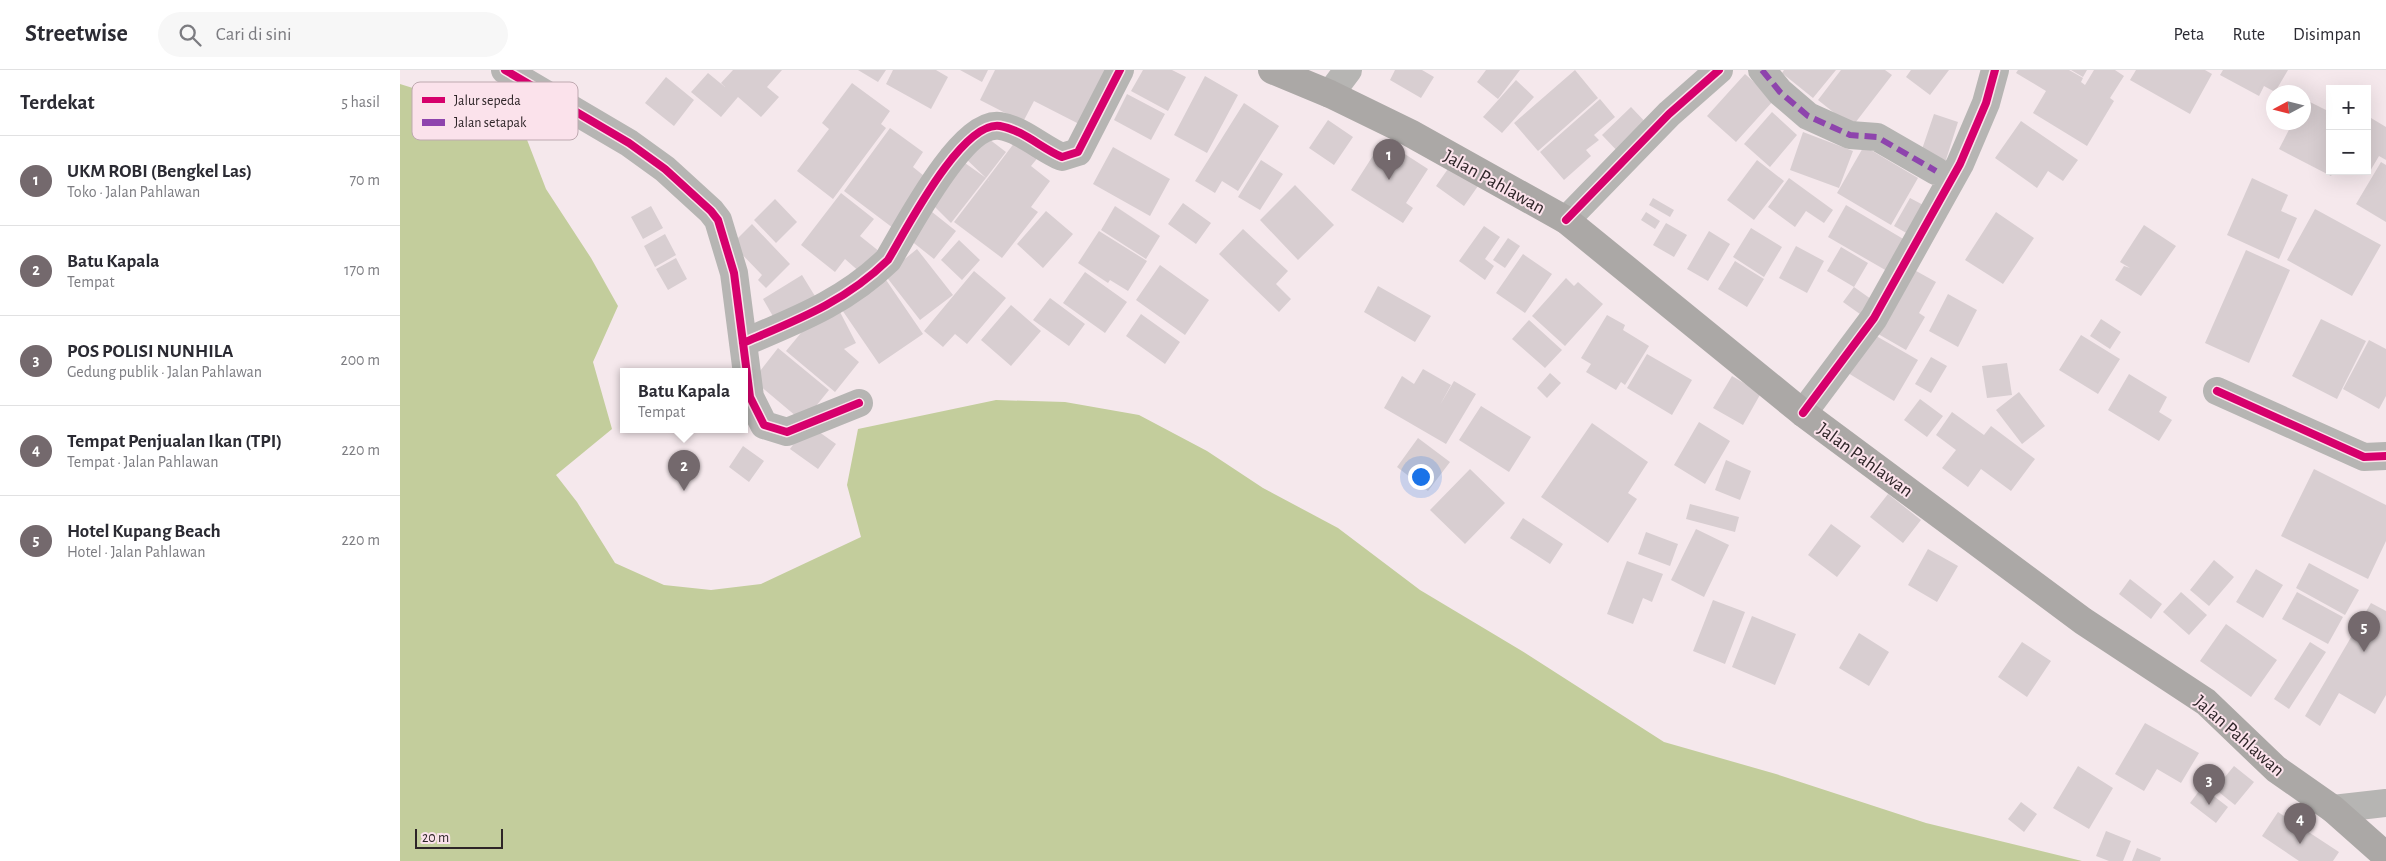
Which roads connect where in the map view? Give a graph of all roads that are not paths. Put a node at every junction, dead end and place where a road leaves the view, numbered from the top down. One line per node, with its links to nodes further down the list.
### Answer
1 (505, 70): 8 (street)
2 (1120, 70): 13 (street)
3 (1272, 70): 9 (highway, Jalan Pahlawan)
4 (1348, 70): 9 (street)
5 (1719, 70): 12 (street)
6 (1762, 70): 11 (street)
7 (1995, 70): 18 (street)
8 (525, 82)
9 (1330, 94): 12 (highway, Jalan Pahlawan)
10 (578, 113): 13 (street)
11 (1936, 171)
12 (1566, 220): 18 (highway, Jalan Pahlawan)
13 (743, 343): 14 (street)
14 (746, 368)
15 (748, 382): 17 (street)
16 (2217, 391): 19 (street)
17 (859, 403)
18 (1803, 413): 21 (highway, Jalan Pahlawan)
19 (2386, 456)
20 (2386, 803): 21 (street)
21 (2333, 809): 22 (highway, Jalan Pahlawan)
22 (2386, 856)

